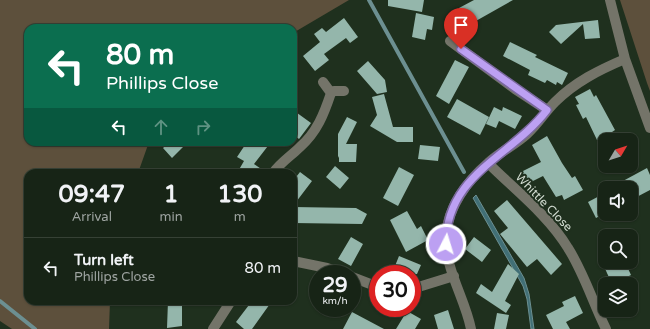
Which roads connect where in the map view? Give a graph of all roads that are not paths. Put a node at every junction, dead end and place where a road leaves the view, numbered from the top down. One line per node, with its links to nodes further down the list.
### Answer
1 (610, 0): 3 (street)
2 (450, 41): 7 (street)
3 (625, 59): 7 (street); 8 (street)
4 (323, 82): 6 (street)
5 (344, 90): 6 (street)
6 (331, 93): 10 (street)
7 (547, 110): 9 (street)
8 (650, 128)
9 (488, 163): 13 (street); 16 (street, Whittle Close)
10 (277, 169)
11 (297, 262): 12 (street)
12 (312, 265)
13 (454, 276): 14 (street); 18 (street)
14 (421, 286)
15 (228, 305): 17 (street)
16 (603, 326)
17 (213, 329)
18 (471, 329)

